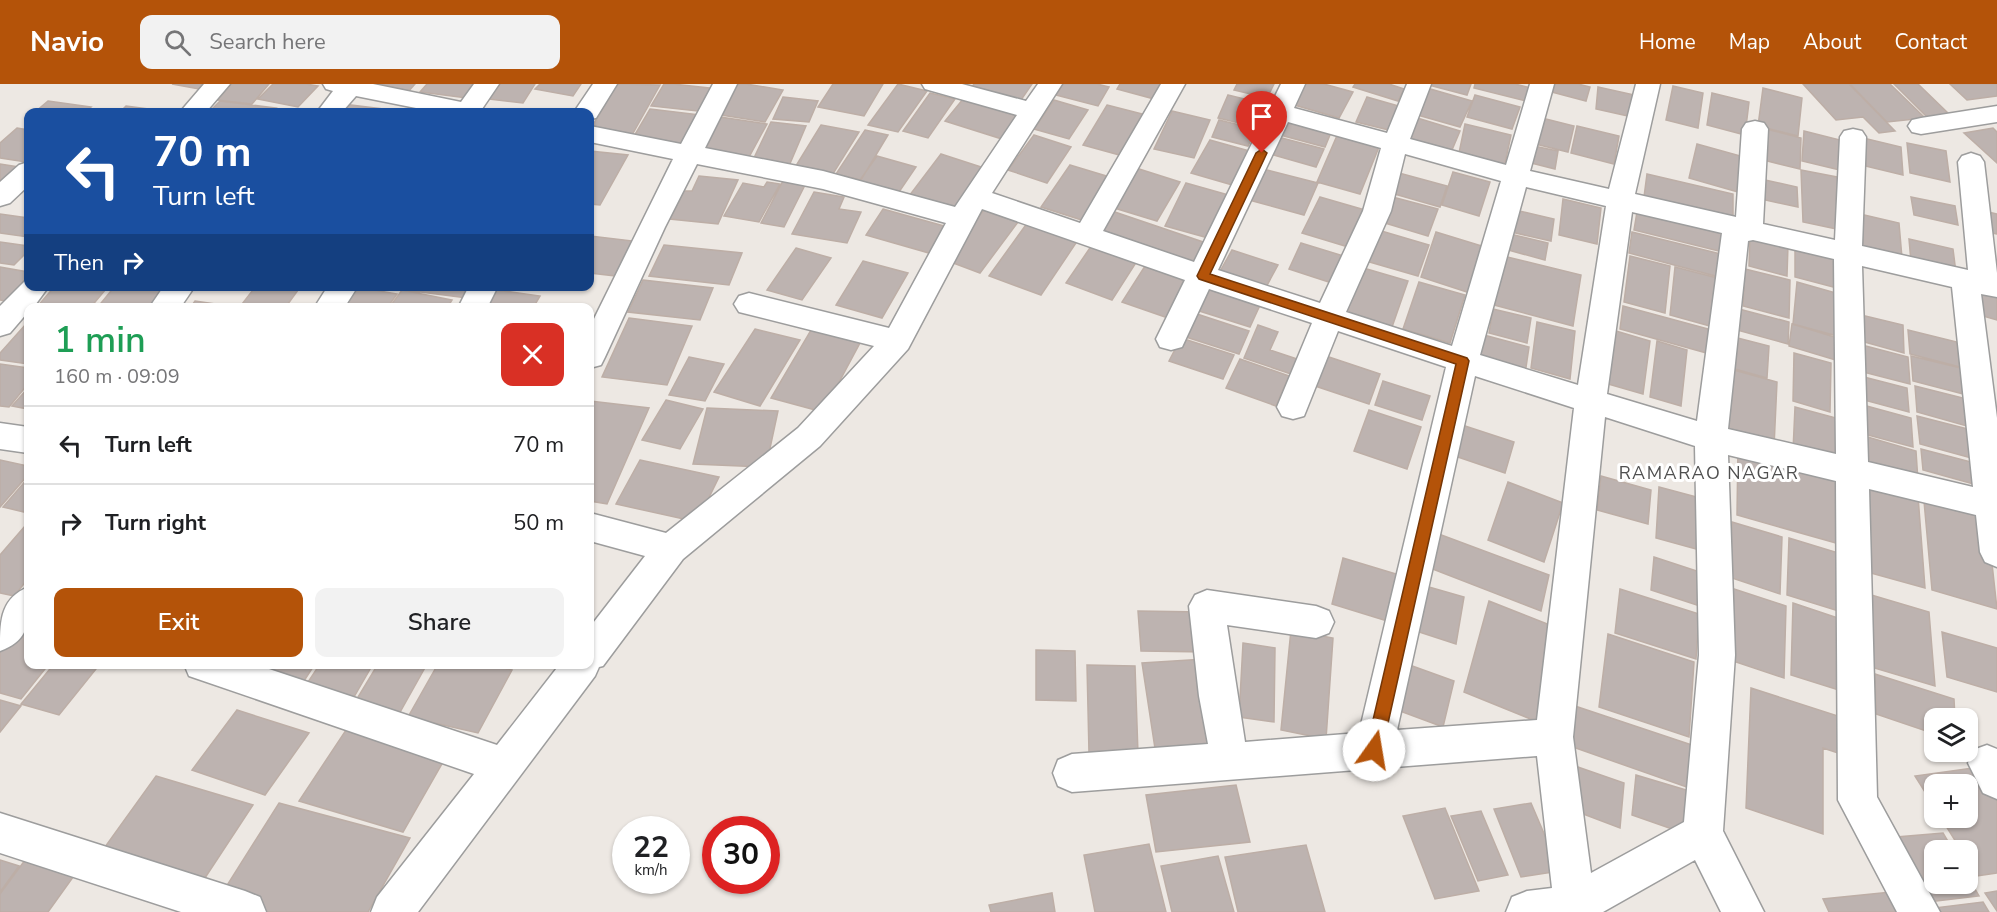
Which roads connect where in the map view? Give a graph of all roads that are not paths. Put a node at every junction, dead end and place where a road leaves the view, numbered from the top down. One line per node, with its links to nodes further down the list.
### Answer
1 (218, 84): 13 (street)
2 (487, 84): 16 (street)
3 (605, 84): 17 (street)
4 (725, 84): 26 (street)
5 (934, 84): 18 (street)
6 (1050, 84): 18 (street)
7 (1173, 84): 34 (street)
8 (1293, 84): 19 (street)
9 (1419, 84): 25 (street)
10 (1542, 84): 29 (street)
11 (1648, 84): 31 (street)
12 (346, 85): 14 (street); 15 (street)
13 (196, 108)
14 (332, 108)
15 (451, 108)
16 (472, 108)
17 (590, 108)
18 (1032, 111): 32 (street)
19 (1281, 112): 25 (street); 36 (street)
20 (1997, 114): 21 (street)
21 (1921, 126)
22 (1755, 129): 33 (street)
23 (594, 135): 26 (street)
24 (1853, 137): 35 (street)
25 (1395, 144): 29 (street); 42 (street)
26 (689, 154): 32 (street); 46 (street)
27 (1971, 162): 37 (street)
28 (24, 175): 30 (street)
29 (1515, 176): 31 (street); 47 (street)
30 (0, 197)
31 (1620, 200): 33 (street); 48 (street)
32 (969, 208): 34 (street); 45 (street)
33 (1742, 230): 35 (street); 51 (street)
34 (1086, 236): 36 (street)
35 (1848, 252): 37 (street); 53 (street)
36 (1203, 276): 42 (street); 44 (street)
37 (1982, 283): 54 (street)
38 (31, 291): 43 (street)
39 (177, 291): 40 (street)
40 (168, 303)
41 (749, 304): 45 (street)
42 (1329, 316): 47 (street); 49 (street)
43 (0, 325)
44 (1172, 339)
45 (897, 341): 56 (street)
46 (594, 349)
47 (1462, 361): 48 (street); 65 (street)
48 (1591, 399): 51 (street); 64 (street)
49 (1293, 406)
50 (0, 436): 52 (street)
51 (1711, 438): 53 (street); 70 (street)
52 (24, 439)
53 (1853, 474): 54 (street); 76 (street)
54 (1995, 505): 57 (street)
55 (594, 528): 56 (street)
56 (670, 549): 61 (street)
57 (1997, 552)
58 (18, 604): 60 (street)
59 (1316, 622): 66 (street)
60 (0, 635)
61 (594, 649)
62 (217, 669): 67 (street)
63 (578, 669): 67 (street)
64 (1554, 737): 65 (street); 71 (street)
65 (1374, 750): 66 (street)
66 (1230, 761): 68 (street)
67 (504, 766): 73 (street)
68 (1072, 773)
69 (0, 833): 72 (street)
70 (1703, 833): 71 (street); 75 (street)
71 (1576, 908): 74 (street)
72 (245, 912)
73 (392, 912)
74 (1527, 912)
75 (1743, 912)
76 (1919, 912)

